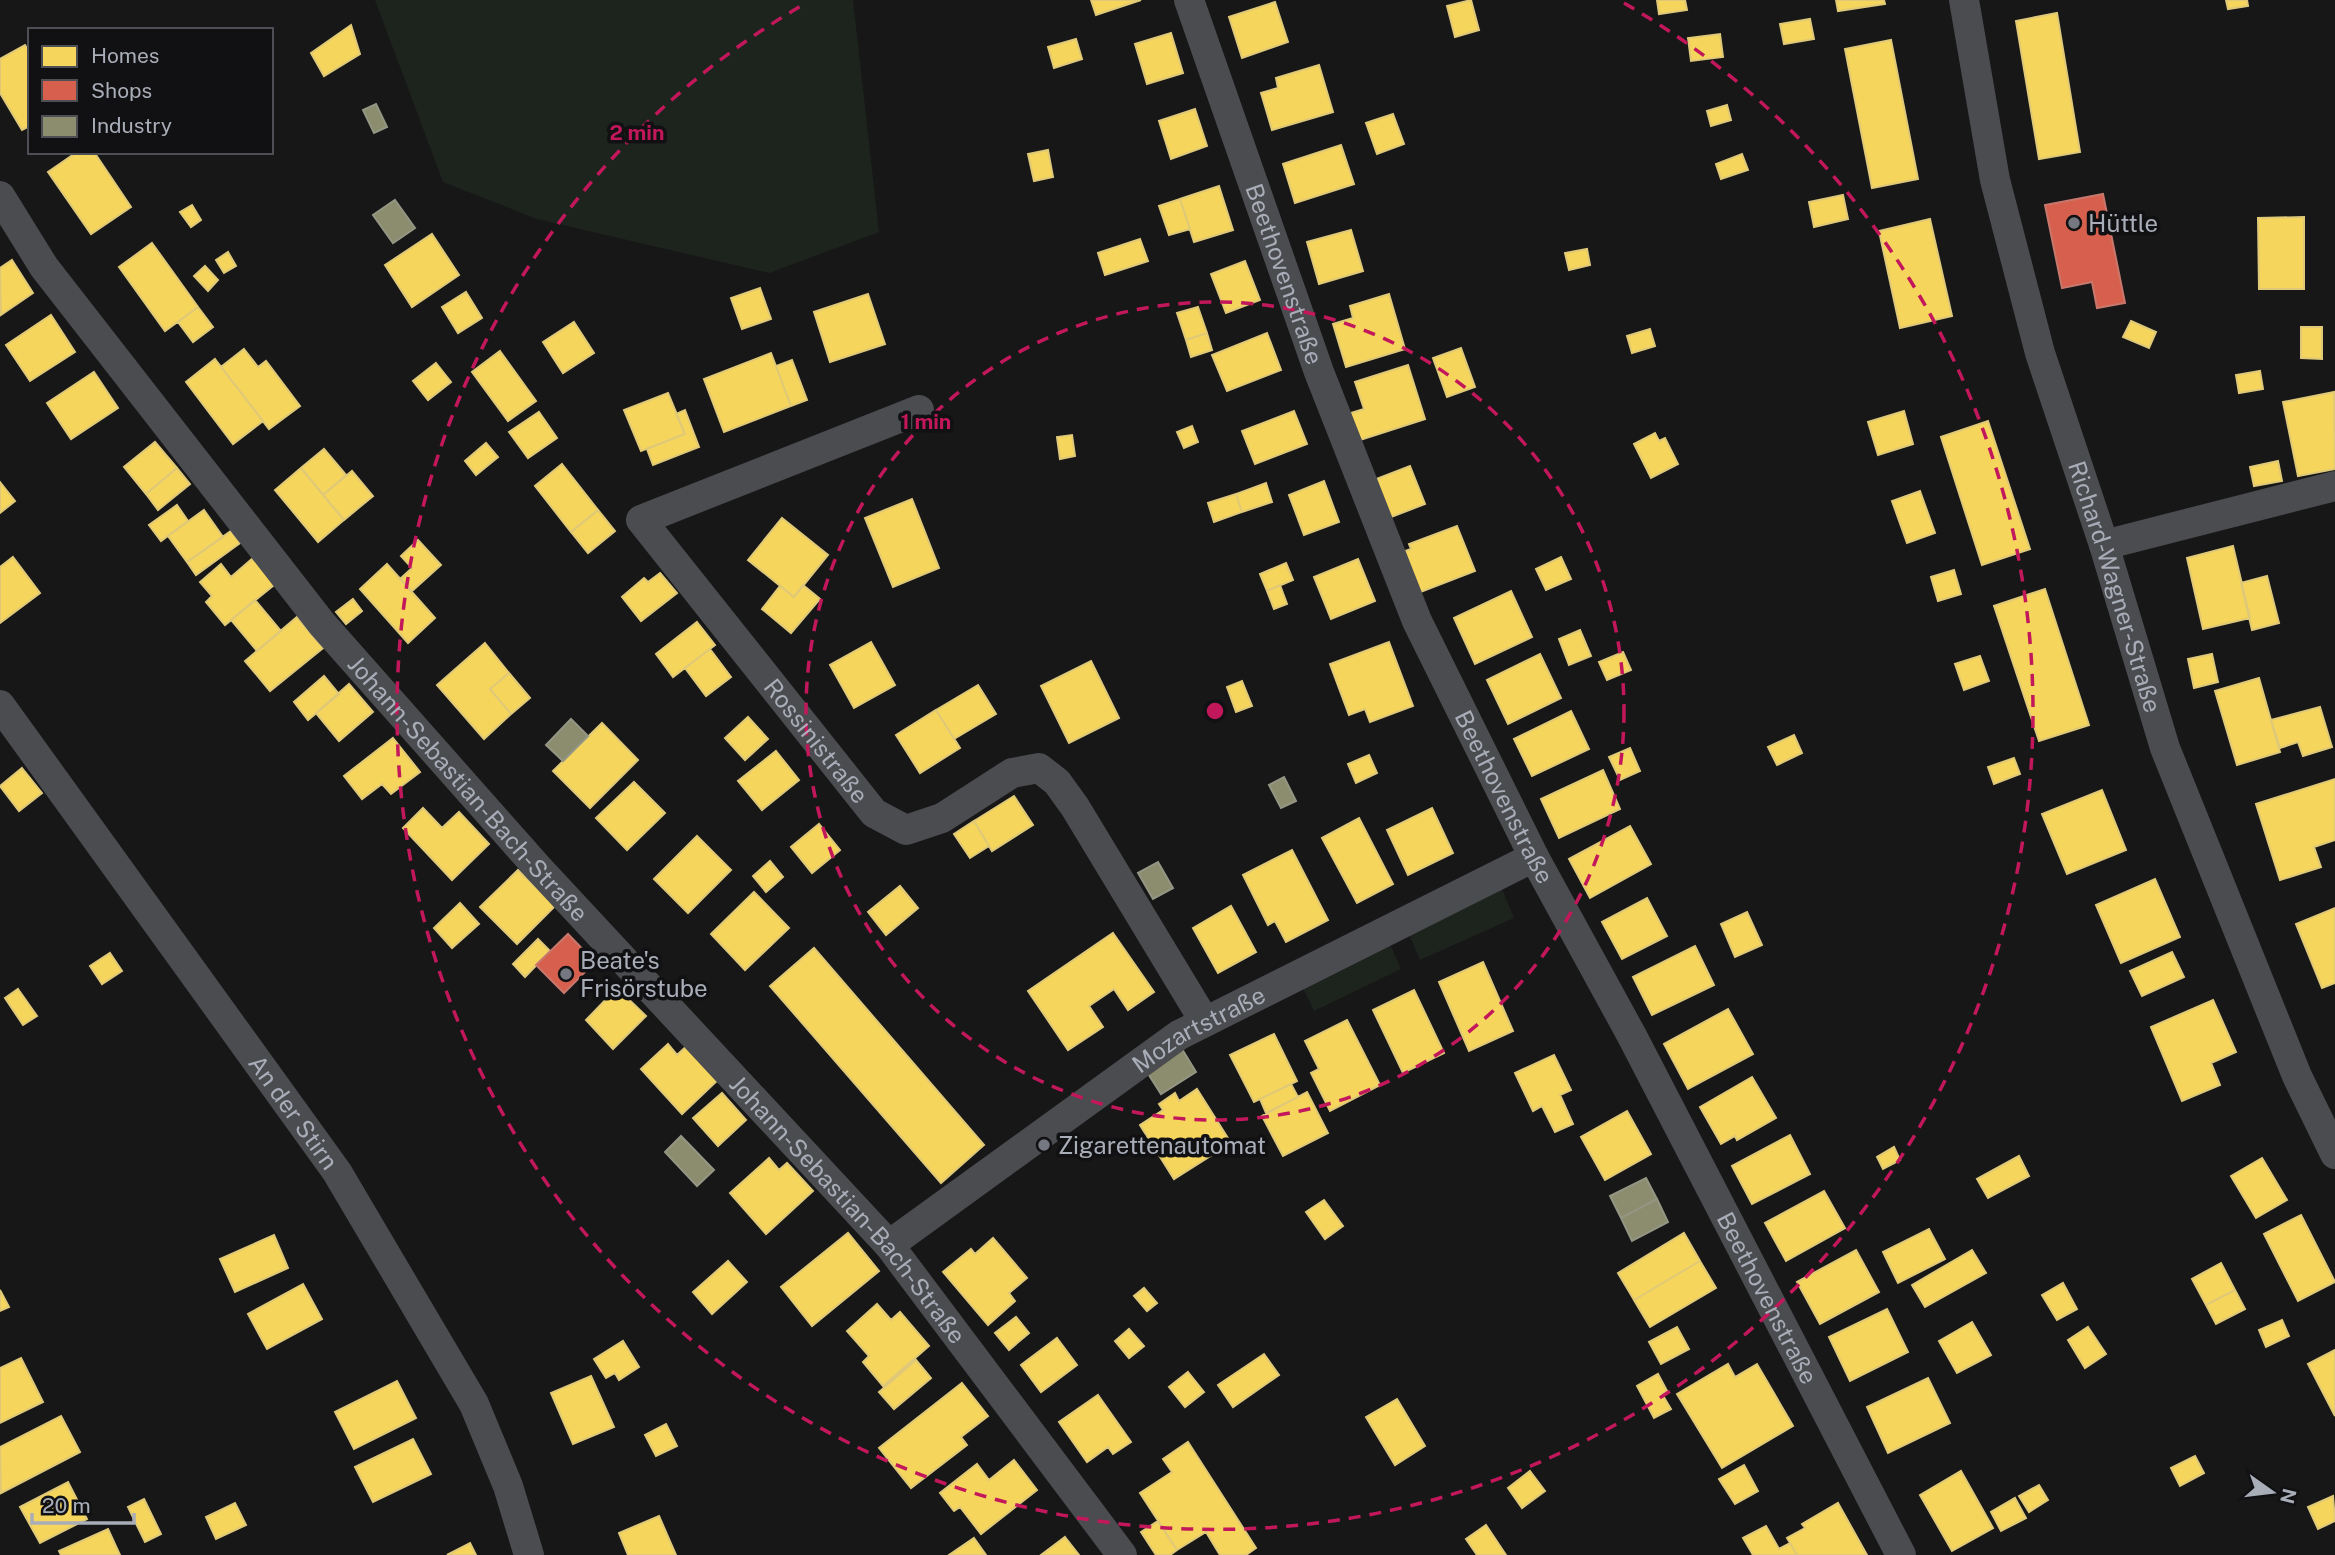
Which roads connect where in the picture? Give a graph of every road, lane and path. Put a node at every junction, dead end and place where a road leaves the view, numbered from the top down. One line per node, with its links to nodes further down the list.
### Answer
1 (1189, 0): 8 (street, Beethovenstraße)
2 (1964, 0): 6 (street, Richard-Wagner-Straße)
3 (0, 196): 11 (street, Johann-Sebastian-Bach-Straße)
4 (919, 410): 9 (street, Rossinistraße)
5 (2335, 486): 6 (street)
6 (2104, 545): 10 (street, Richard-Wagner-Straße)
7 (0, 705): 12 (street, An der Stirn)
8 (1534, 857): 9 (street, Mozartstraße); 14 (street, Beethovenstraße)
9 (1205, 1022): 11 (street, Mozartstraße)
10 (2335, 1154)
11 (888, 1245): 13 (street, Johann-Sebastian-Bach-Straße)
12 (529, 1555)
13 (1122, 1555)
14 (1901, 1555)

